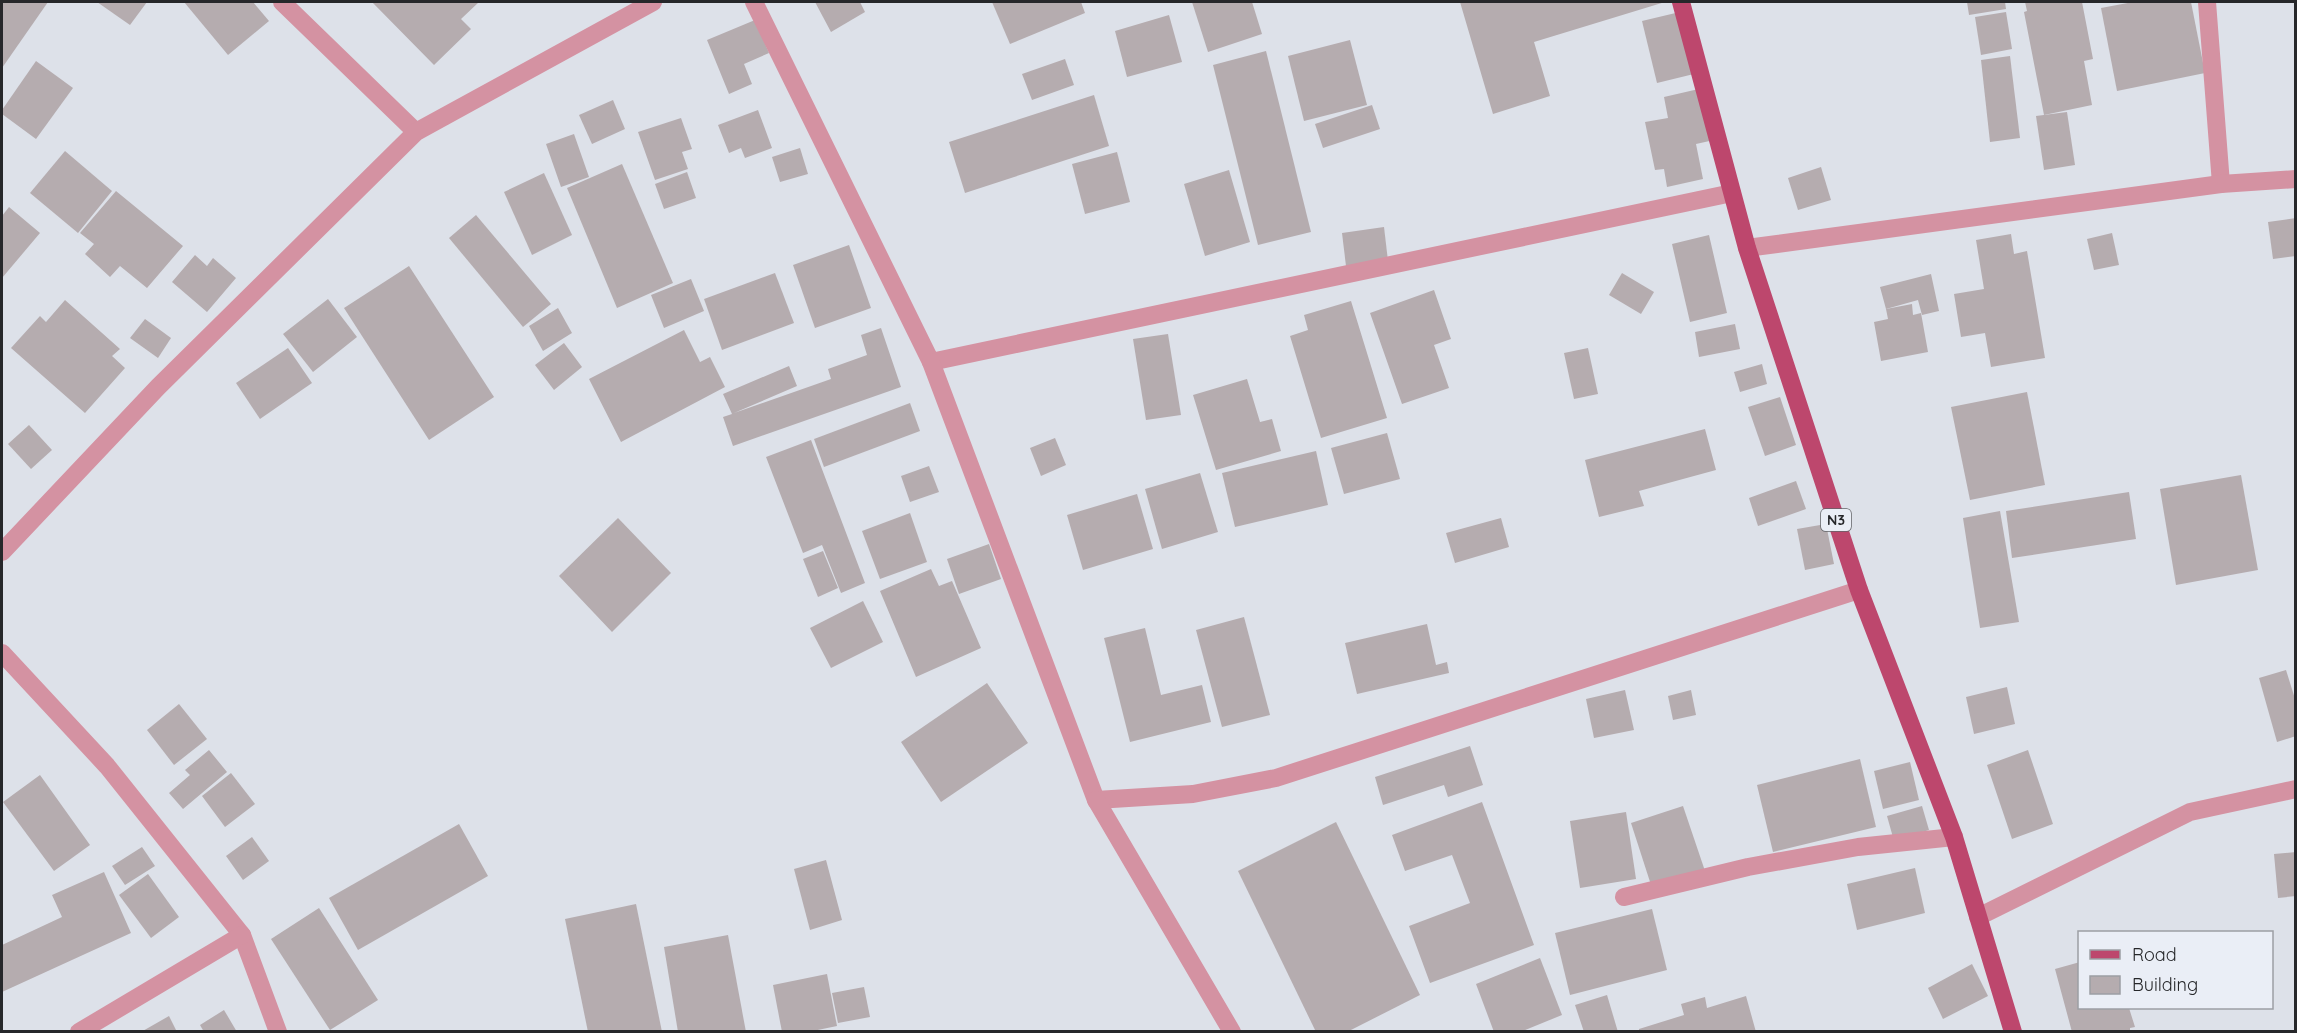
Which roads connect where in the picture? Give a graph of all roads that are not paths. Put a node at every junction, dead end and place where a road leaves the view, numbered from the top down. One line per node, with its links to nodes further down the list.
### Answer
1 (282, 2): 6 (street)
2 (653, 2): 6 (street)
3 (754, 2): 11 (street)
4 (1681, 2): 9 (main road, N3)
5 (2206, 2): 8 (street)
6 (416, 132): 12 (street)
7 (2295, 178): 8 (street)
8 (2221, 184): 10 (street)
9 (1732, 193): 10 (main road, N3); 11 (street)
10 (1747, 248): 13 (main road, N3)
11 (931, 362): 16 (street)
12 (2, 552)
13 (1859, 590): 16 (street); 17 (main road, N3)
14 (2, 653): 20 (street)
15 (2295, 789): 19 (street)
16 (1096, 800): 23 (street)
17 (1954, 837): 18 (street); 19 (main road, N3)
18 (1624, 897)
19 (1978, 917): 24 (main road, N3)
20 (242, 935): 21 (street); 22 (street)
21 (80, 1032)
22 (278, 1032)
23 (1232, 1032)
24 (2013, 1032)

